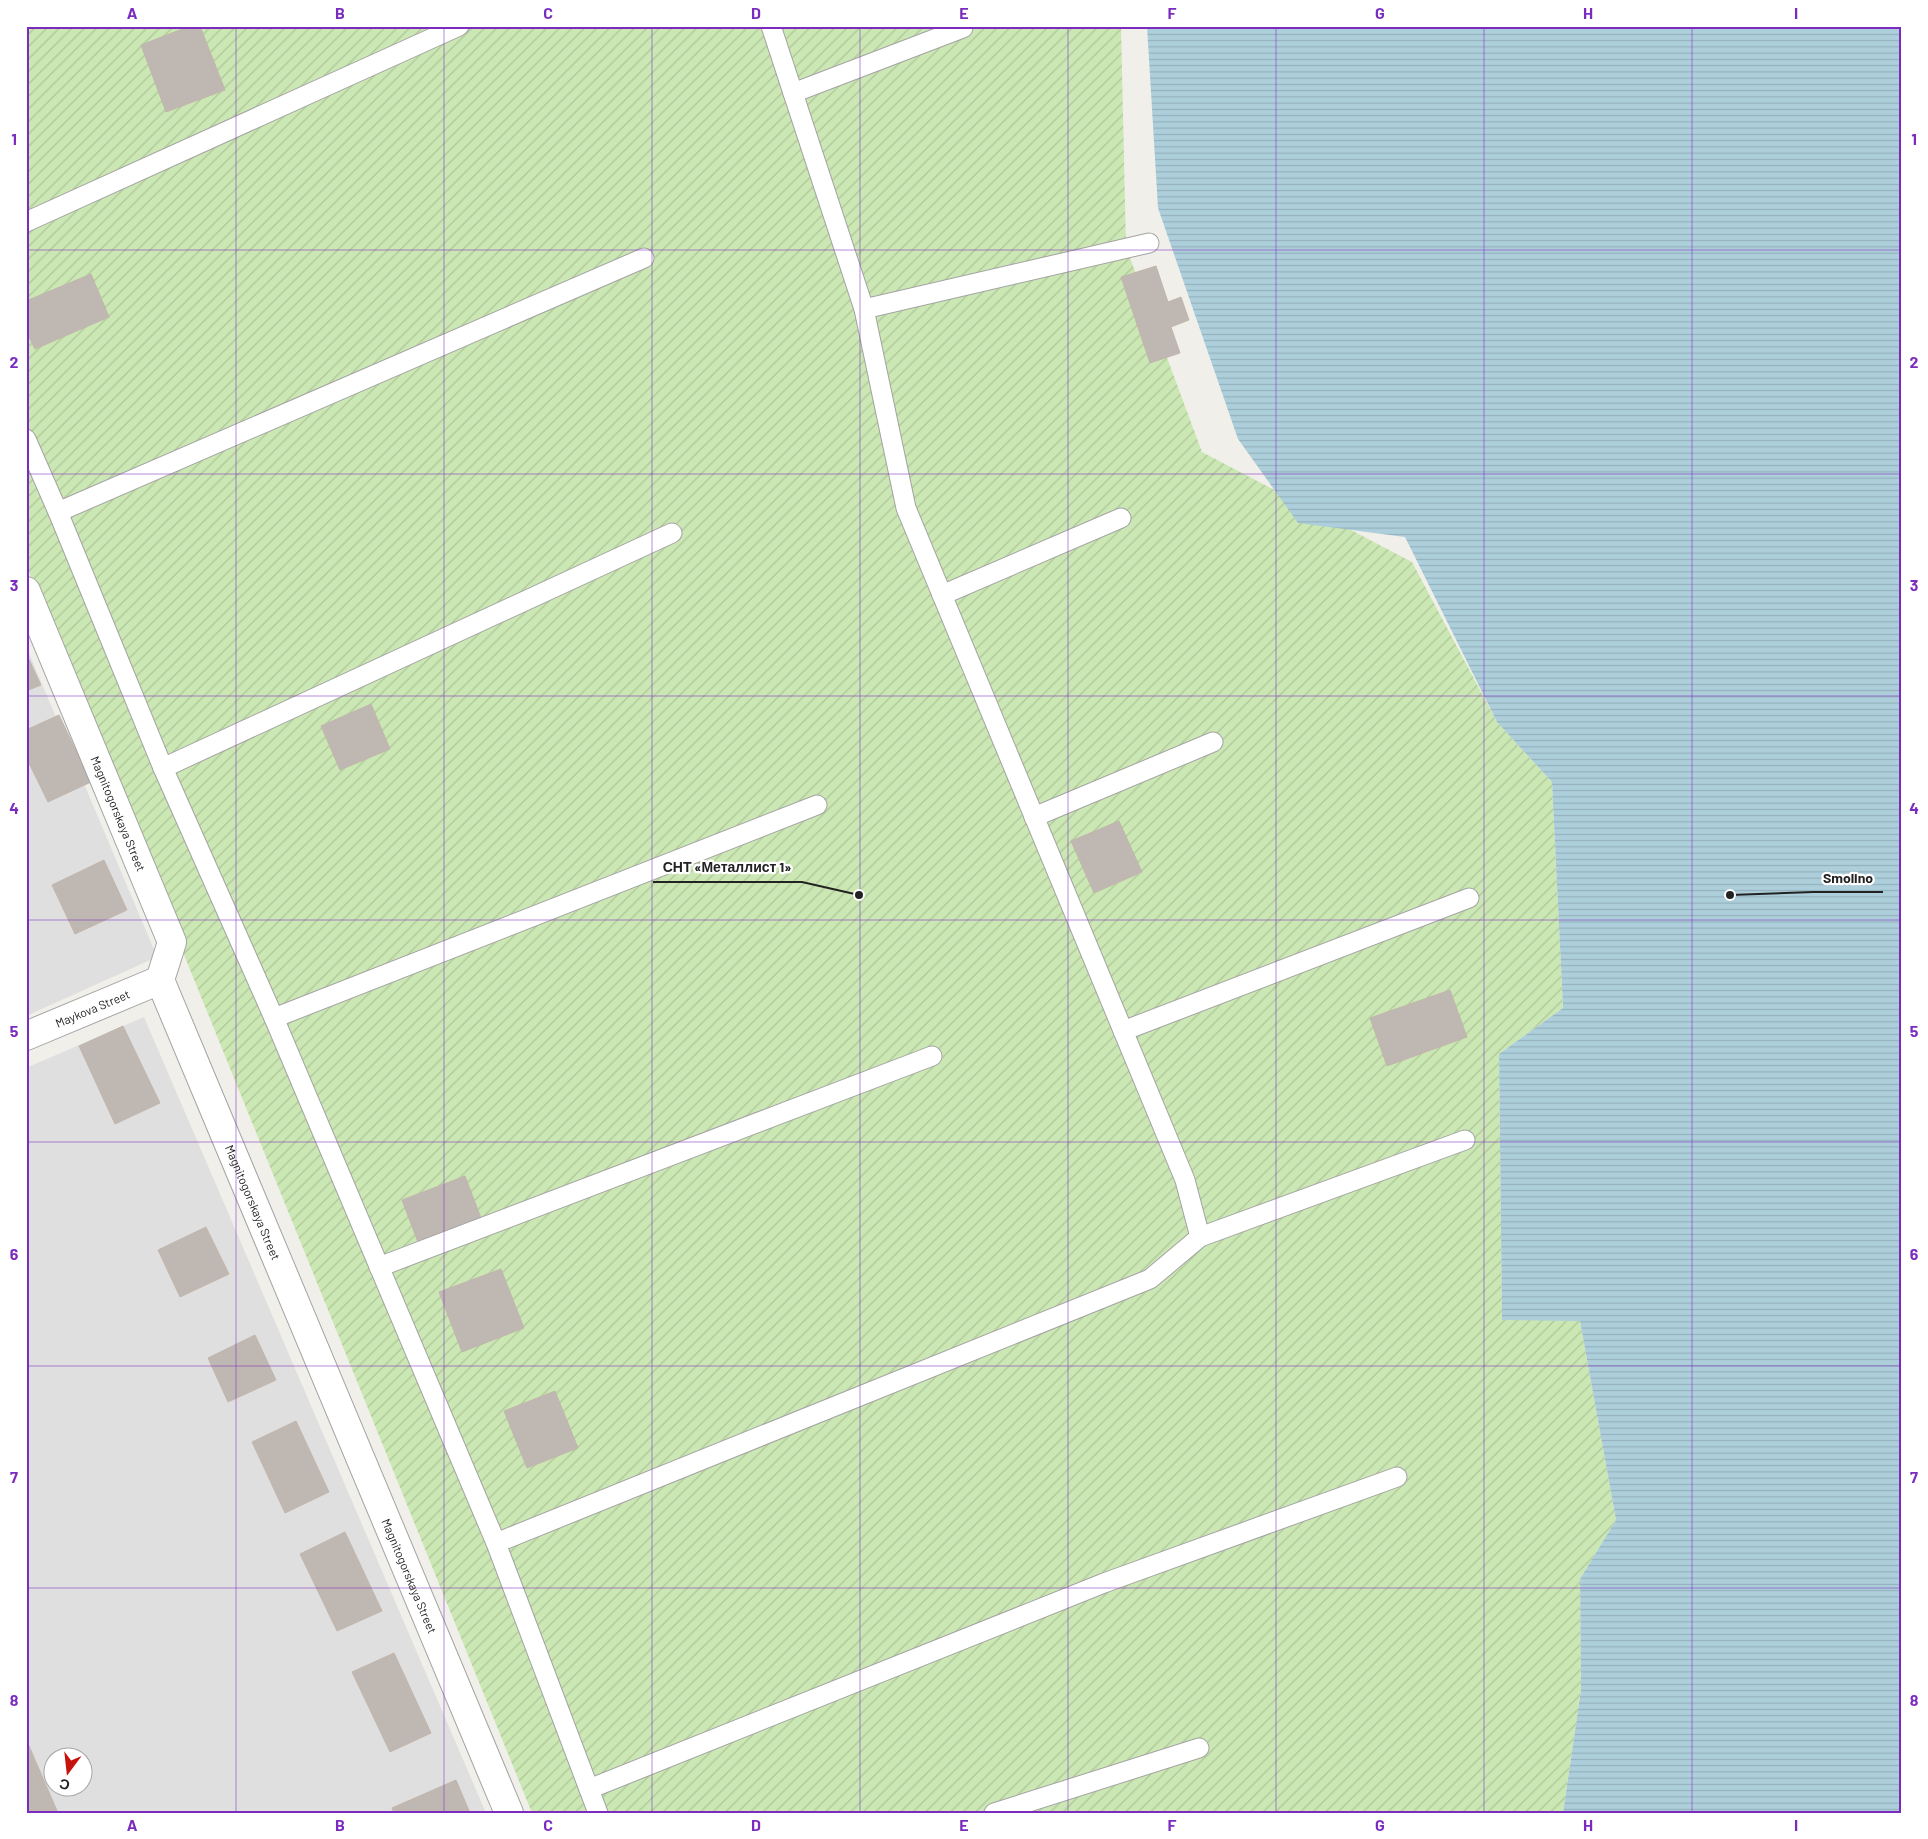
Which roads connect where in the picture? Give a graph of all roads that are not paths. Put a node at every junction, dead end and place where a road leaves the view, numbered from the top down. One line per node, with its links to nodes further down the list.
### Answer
1 (459, 26): 5 (lane)
2 (771, 26): 4 (lane)
3 (963, 28): 4 (lane)
4 (793, 93): 8 (lane)
5 (26, 222)
6 (1149, 243): 8 (lane)
7 (644, 258): 10 (lane)
8 (864, 309): 14 (lane)
9 (26, 439): 10 (lane)
10 (58, 512): 16 (lane)
11 (1121, 518): 14 (lane)
12 (672, 533): 16 (lane)
13 (26, 591): 20 (street, Magnitogorskaya Street)
14 (942, 595): 18 (lane)
15 (1213, 742): 18 (lane)
16 (163, 768): 21 (lane)
17 (817, 805): 21 (lane)
18 (1034, 817): 22 (lane)
19 (1469, 898): 22 (lane)
20 (160, 980): 23 (street, Maykova Street); 32 (street, Magnitogorskaya Street)
21 (274, 1018): 27 (lane)
22 (1123, 1032): 26 (lane)
23 (26, 1036)
24 (932, 1056): 27 (lane)
25 (1465, 1140): 26 (lane)
26 (1200, 1237): 29 (lane)
27 (379, 1267): 29 (lane)
28 (1397, 1476): 31 (lane)
29 (496, 1543): 31 (lane)
30 (1199, 1748): 34 (lane)
31 (589, 1789): 33 (lane)
32 (509, 1813)
33 (598, 1813)
34 (994, 1813)

